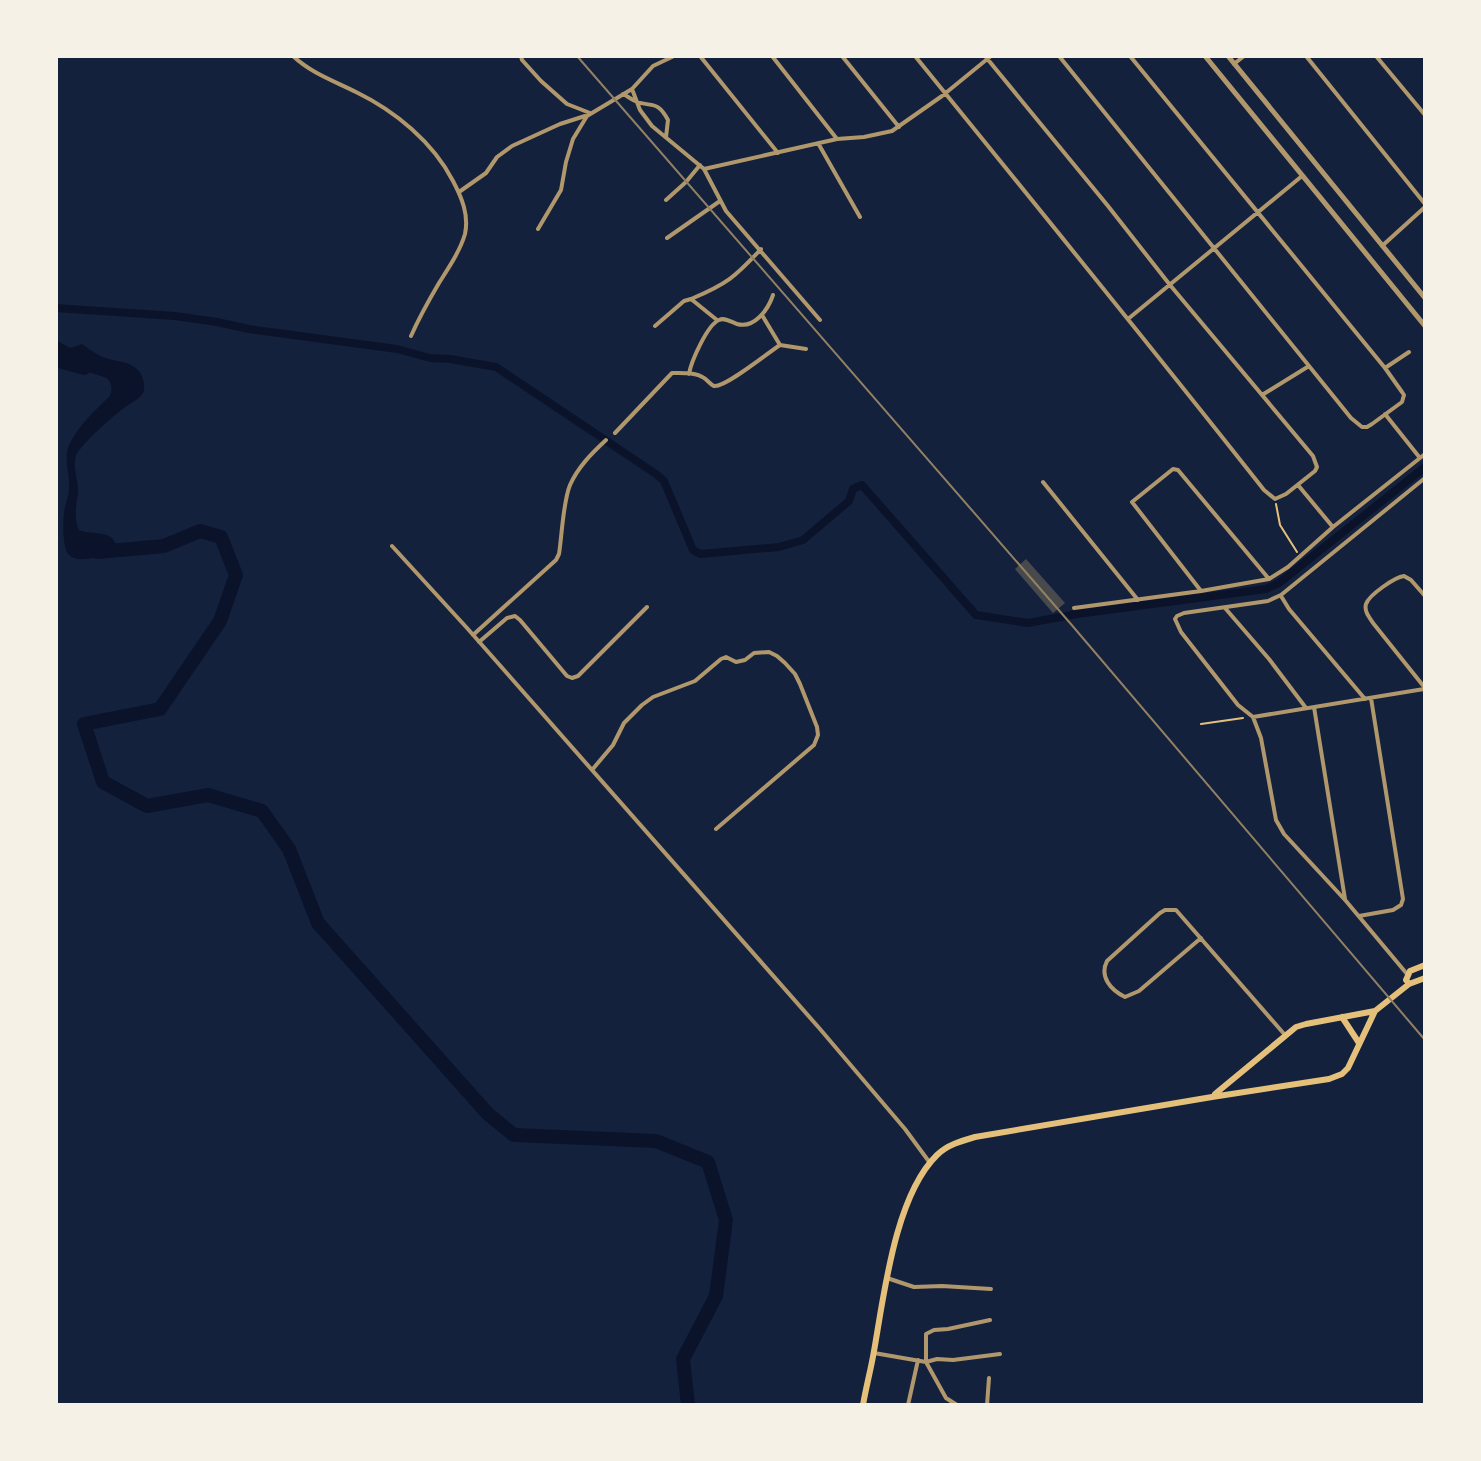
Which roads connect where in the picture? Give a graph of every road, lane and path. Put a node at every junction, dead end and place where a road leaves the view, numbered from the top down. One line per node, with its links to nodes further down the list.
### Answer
1 (293, 56): 30 (street)
2 (521, 56): 21 (street)
3 (674, 56): 17 (street)
4 (700, 56): 27 (street)
5 (772, 56): 25 (street)
6 (842, 56): 23 (street)
7 (915, 56): 18 (street)
8 (1059, 56): 39 (street)
9 (1130, 56): 34 (street)
10 (1205, 56): 29 (street)
11 (1228, 56): 16 (street)
12 (1244, 56): 16 (street)
13 (1306, 56): 33 (street)
14 (1376, 56): 22 (street)
15 (988, 57): 18 (street); 41 (street)
16 (1234, 64): 38 (street)
17 (632, 89): 19 (street); 20 (street)
18 (945, 93): 23 (street); 46 (street)
19 (623, 94): 20 (street); 21 (street)
20 (637, 102): 24 (street); 24 (street)
21 (588, 115): 30 (street); 36 (street)
22 (1425, 115)
23 (899, 127): 25 (street)
24 (666, 137): 28 (street)
25 (837, 139): 26 (street)
26 (818, 143): 27 (street); 35 (street)
27 (778, 153): 28 (street)
28 (702, 167): 31 (street); 32 (street)
29 (1302, 176): 34 (street); 50 (street)
30 (459, 192): 51 (street)
31 (666, 200)
32 (720, 201): 37 (street); 40 (street)
33 (1425, 206): 38 (street)
34 (1259, 212): 39 (street); 56 (street)
35 (860, 217)
36 (538, 229)
37 (667, 238)
38 (1382, 246): 43 (street)
39 (1215, 248): 41 (street); 55 (street)
40 (761, 249): 44 (street); 48 (street)
41 (1170, 285): 46 (street); 58 (street)
42 (773, 295): 45 (street)
43 (1425, 298)
44 (691, 299): 47 (street); 49 (street)
45 (762, 315): 47 (street); 52 (street)
46 (1127, 319): 66 (street)
47 (717, 320): 57 (street)
48 (820, 320)
49 (655, 326)
50 (1425, 326)
51 (411, 336)
52 (780, 345): 53 (street); 57 (street)
53 (806, 349)
54 (1409, 352): 56 (street)
55 (1309, 366): 58 (street); 59 (street)
56 (1385, 368): 59 (street)
57 (689, 374): 60 (street)
58 (1262, 395): 65 (street)
59 (1385, 414): 62 (street)
60 (615, 433)
61 (606, 440): 78 (street)
62 (1422, 456): 67 (street)
63 (1425, 478): 72 (street)
64 (1043, 482): 74 (street)
65 (1298, 485): 66 (street); 67 (street)
66 (1275, 499): 69 (path)
67 (1333, 527): 69 (street)
68 (392, 546): 78 (street)
69 (1300, 556): 70 (street)
70 (1269, 579): 71 (street); 71 (street)
71 (1201, 591): 74 (street)
72 (1281, 595): 77 (street); 81 (street)
73 (1425, 596): 80 (street)
74 (1138, 600): 76 (street)
75 (647, 607): 79 (street)
76 (1074, 608)
77 (1225, 608): 83 (street); 84 (street)
78 (473, 635): 79 (street)
79 (479, 642): 86 (street)
80 (1425, 688): 81 (street)
81 (1368, 699): 82 (street); 89 (street)
82 (1314, 707): 83 (street); 88 (street)
83 (1306, 708): 84 (street)
84 (1253, 717): 85 (path); 88 (street)
85 (1201, 724)
86 (592, 770): 87 (street); 100 (street)
87 (716, 829)
88 (1346, 901): 89 (street)
89 (1359, 916): 92 (street)
90 (1201, 938): 90 (street); 97 (street)
91 (1425, 965): 92 (main road)
92 (1407, 974): 94 (main road)
93 (1425, 978): 94 (main road)
94 (1409, 984): 95 (main road)
95 (1375, 1011): 96 (main road); 98 (main road)
96 (1342, 1017): 97 (main road); 98 (main road)
97 (1285, 1035): 99 (main road)
98 (1359, 1043): 99 (main road)
99 (1212, 1097): 100 (main road)
100 (930, 1163): 101 (main road)
101 (887, 1278): 102 (street); 104 (main road)
102 (991, 1289)
103 (990, 1320): 107 (street)
104 (874, 1353): 106 (street); 109 (main road)
105 (1000, 1354): 107 (street)
106 (918, 1360): 107 (street); 110 (street)
107 (926, 1362): 111 (street)
108 (989, 1378): 112 (street)
109 (863, 1405)
110 (908, 1405)
111 (957, 1405)
112 (987, 1405)

